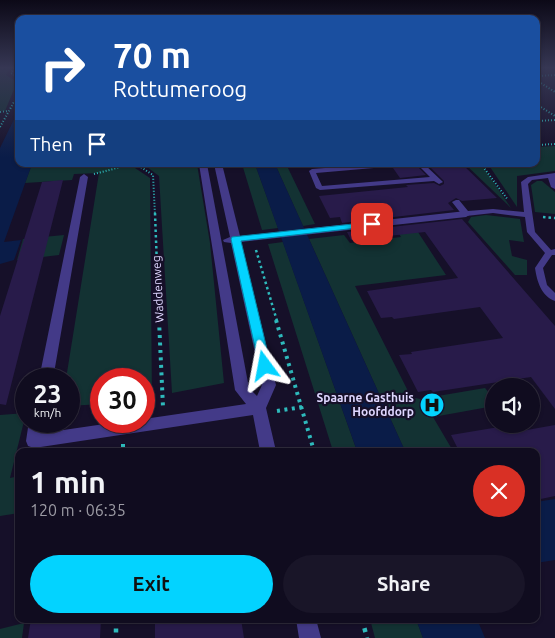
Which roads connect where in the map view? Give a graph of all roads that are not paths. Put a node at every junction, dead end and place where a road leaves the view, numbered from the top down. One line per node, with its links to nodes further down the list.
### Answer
1 (204, 167): 12 (street)
2 (219, 167): 11 (street)
3 (361, 167): 4 (lane)
4 (423, 167)
5 (555, 176): 7 (lane); 10 (lane)
6 (84, 177): 15 (street)
7 (555, 187)
8 (456, 202): 9 (lane)
9 (466, 214): 10 (lane); 11 (street)
10 (528, 215): 13 (lane)
11 (235, 239): 12 (street); 16 (street)
12 (218, 241): 16 (street)
13 (552, 253): 14 (lane)
14 (555, 298)
15 (48, 368)
16 (259, 408): 17 (street); 18 (street)
17 (36, 433)
18 (267, 448)
19 (307, 623): 20 (street)
20 (310, 638)

